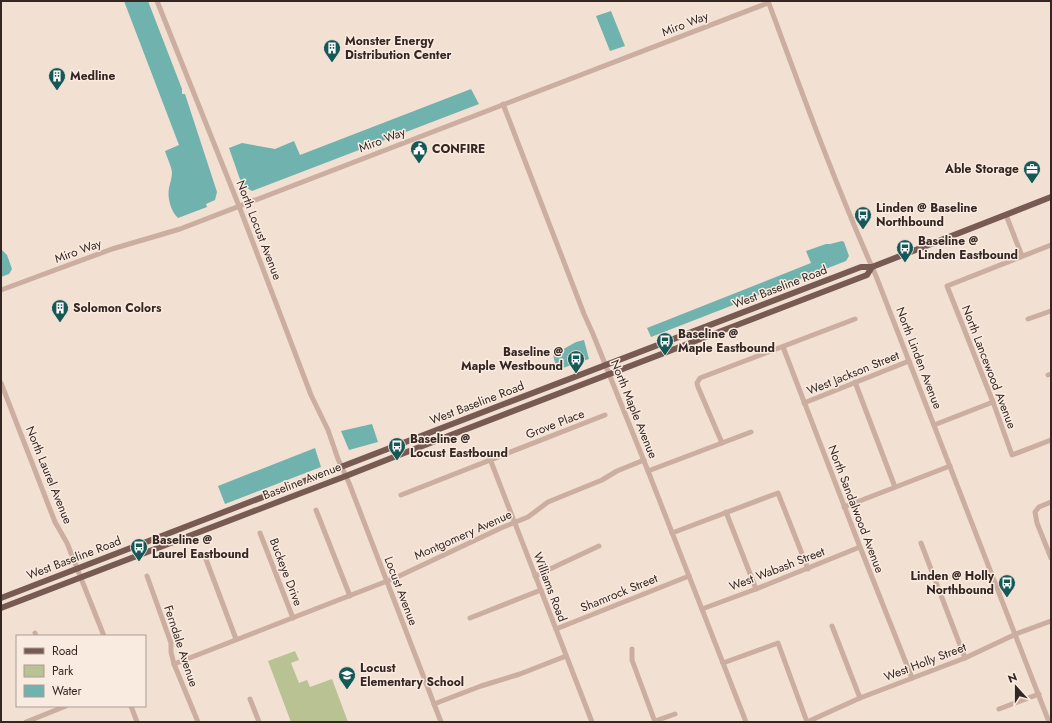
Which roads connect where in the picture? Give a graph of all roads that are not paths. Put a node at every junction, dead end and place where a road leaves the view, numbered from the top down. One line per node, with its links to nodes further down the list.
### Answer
1 (157, 1): 5 (street, North Locust Avenue)
2 (768, 2): 3 (street, Miro Way); 9 (street, North Linden Avenue)
3 (503, 104): 5 (street, Miro Way); 16 (street, North Maple Avenue)
4 (1051, 197): 6 (main road, West Baseline Road)
5 (239, 206): 10 (street, Miro Way); 30 (street, North Locust Avenue)
6 (1006, 215): 8 (street); 9 (main road, West Baseline Road)
7 (1051, 245): 8 (street)
8 (1022, 256): 20 (street, North Lancewood Avenue)
9 (872, 267): 15 (street, North Linden Avenue); 16 (main road, West Baseline Road); 17 (main road, West Baseline Road)
10 (1, 290)
11 (1051, 311): 13 (street)
12 (855, 319): 14 (street)
13 (1028, 319)
14 (784, 347): 21 (street, North Sandalwood Avenue); 26 (street)
15 (909, 361): 18 (street, West Jackson Street); 23 (street, North Linden Avenue)
16 (606, 365): 17 (street, North Maple Avenue); 30 (main road, West Baseline Road)
17 (609, 374): 28 (street, North Maple Avenue); 32 (main road, Baseline Avenue)
18 (855, 382): 21 (street, West Jackson Street); 33 (street)
19 (1, 383): 48 (street, North Laurel Avenue)
20 (993, 402): 23 (street); 25 (street, North Lancewood Avenue)
21 (804, 403): 36 (street, North Sandalwood Avenue)
22 (604, 416): 27 (street, Grove Place)
23 (934, 425): 29 (street, North Linden Avenue)
24 (751, 432): 26 (street)
25 (1051, 440)
26 (722, 443): 31 (street)
27 (490, 459): 34 (street, Grove Place); 39 (street, Williams Road)
28 (644, 460): 31 (street, North Maple Avenue); 39 (street, Montgomery Avenue)
29 (950, 466): 33 (street); 64 (street, North Linden Avenue)
30 (342, 467): 32 (street, Locust Avenue); 48 (main road, West Baseline Road)
31 (648, 471): 41 (street, North Maple Avenue)
32 (346, 476): 48 (main road, Baseline Avenue); 52 (street, Locust Avenue)
33 (896, 487): 36 (street)
34 (400, 495)
35 (1051, 502): 46 (street)
36 (844, 507): 44 (street, North Sandalwood Avenue)
37 (316, 510): 55 (street)
38 (726, 512): 41 (street); 47 (street); 53 (street)
39 (514, 523): 50 (street, Williams Road); 52 (street, Montgomery Avenue)
40 (260, 533): 59 (street, Buckeye Drive)
41 (672, 533): 51 (street, North Maple Avenue)
42 (921, 543): 69 (street)
43 (599, 546): 50 (street)
44 (860, 547): 47 (street, West Wabash Street); 72 (street, North Sandalwood Avenue)
45 (204, 554): 66 (street)
46 (1051, 558)
47 (808, 569): 53 (street, West Wabash Street)
48 (79, 573): 56 (main road, West Baseline Road); 57 (main road, Baseline Avenue); 65 (street, North Laurel Avenue)
49 (147, 576): 71 (street, Ferndale Avenue)
50 (535, 576): 54 (street, Williams Road)
51 (689, 576): 58 (street, North Maple Avenue); 63 (street, Shamrock Street)
52 (386, 581): 55 (street, Montgomery Avenue); 76 (street, Locust Avenue)
53 (756, 589): 58 (street, West Wabash Street)
54 (541, 590): 60 (street); 63 (street, Williams Road)
55 (350, 596): 59 (street, Montgomery Avenue)
56 (1, 598)
57 (1, 608)
58 (702, 609): 70 (street, North Maple Avenue)
59 (293, 618): 66 (street, Montgomery Avenue)
60 (470, 618)
61 (1051, 621): 64 (street, West Holly Street)
62 (832, 626): 74 (street)
63 (556, 629): 68 (street, Williams Road)
64 (1016, 634): 69 (street, West Holly Street); 73 (street, North Linden Avenue)
65 (104, 635)
66 (236, 639): 71 (street, Montgomery Avenue)
67 (632, 649): 81 (street)
68 (566, 656): 76 (street); 87 (street, Williams Road)
69 (965, 658): 72 (street, West Holly Street)
70 (723, 663): 88 (street, North Maple Avenue); 89 (street)
71 (174, 664): 84 (street, Ferndale Avenue)
72 (912, 678): 74 (street, West Holly Street)
73 (1039, 694): 79 (street); 90 (street, North Linden Avenue)
74 (860, 698): 89 (street, West Holly Street)
75 (250, 699): 85 (street)
76 (434, 704): 86 (street, Locust Avenue)
77 (61, 707): 82 (street)
78 (131, 707): 83 (street)
79 (999, 709)
80 (675, 714): 81 (street)
81 (655, 721)
82 (26, 722)
83 (137, 722)
84 (198, 722)
85 (259, 722)
86 (441, 722)
87 (592, 722)
88 (746, 722)
89 (807, 722)
90 (1050, 722)

